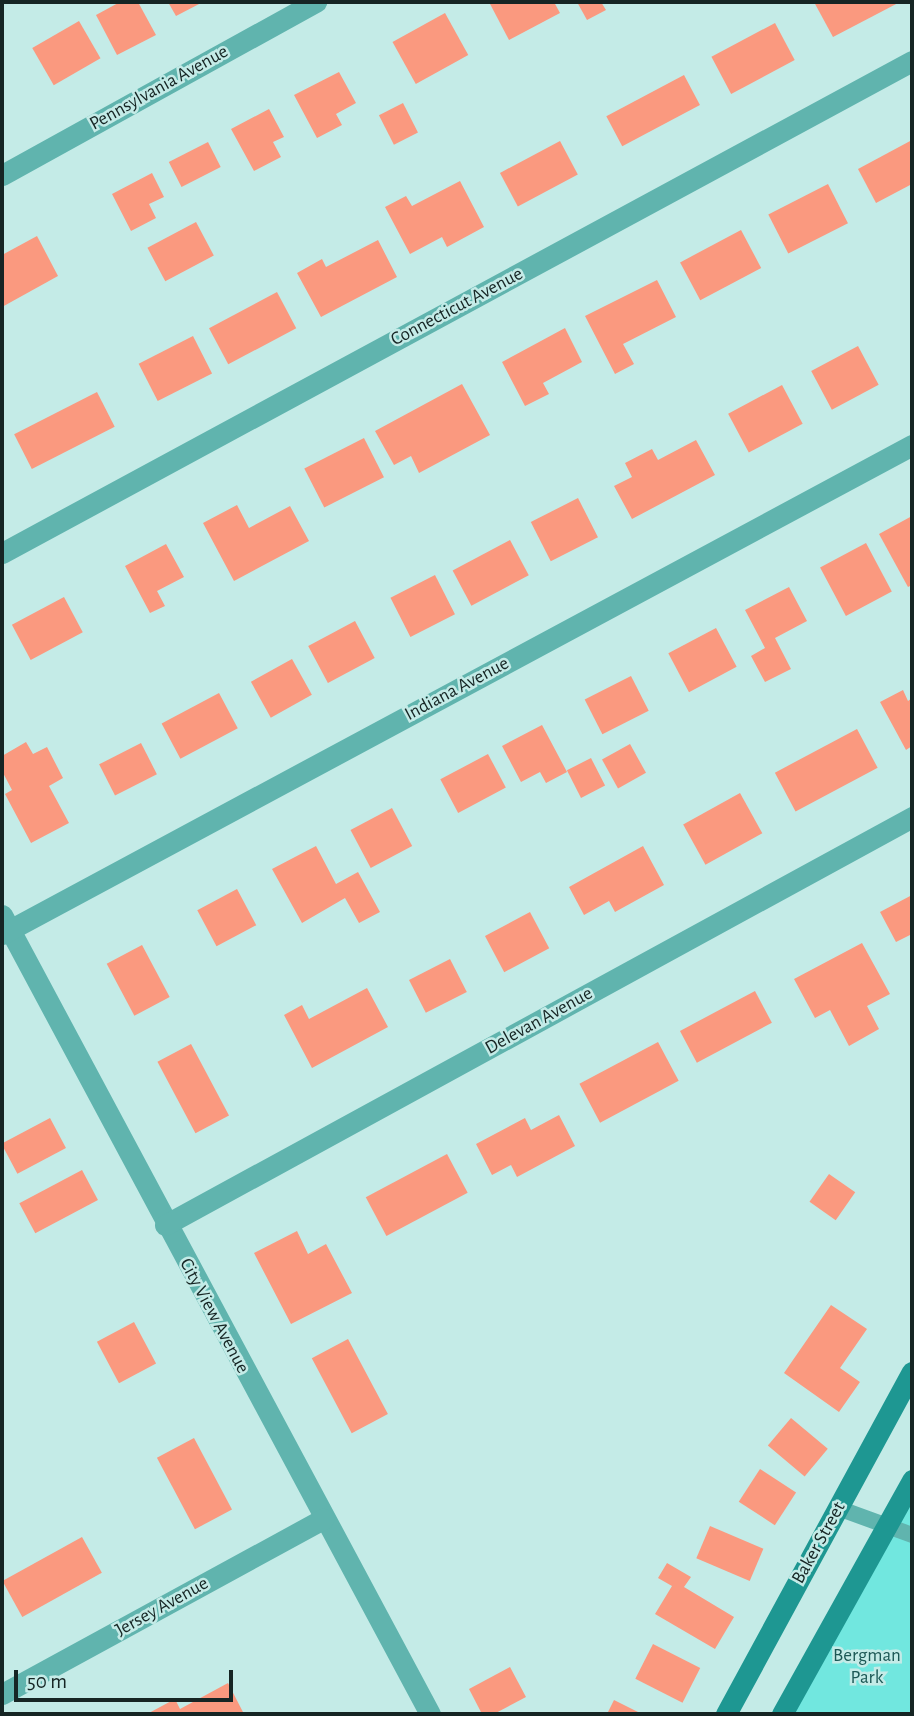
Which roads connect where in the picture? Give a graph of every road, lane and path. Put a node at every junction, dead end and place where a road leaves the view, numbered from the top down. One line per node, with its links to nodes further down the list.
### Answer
1 (316, 2): 3 (street, Pennsylvania Avenue)
2 (912, 61): 5 (street, Connecticut Avenue)
3 (2, 175)
4 (912, 445): 7 (street, Indiana Avenue)
5 (2, 553)
6 (912, 817): 8 (street, Delevan Avenue)
7 (4, 926): 8 (street, City View Avenue)
8 (165, 1225): 12 (street, City View Avenue)
9 (912, 1372): 11 (street, Baker Street)
10 (912, 1480): 13 (street)
11 (838, 1508): 13 (lane); 17 (street, Baker Street)
12 (323, 1519): 15 (street, Jersey Avenue); 16 (street, City View Avenue)
13 (887, 1525): 14 (lane); 18 (street)
14 (912, 1535)
15 (2, 1694)
16 (430, 1714)
17 (726, 1714)
18 (782, 1714)

